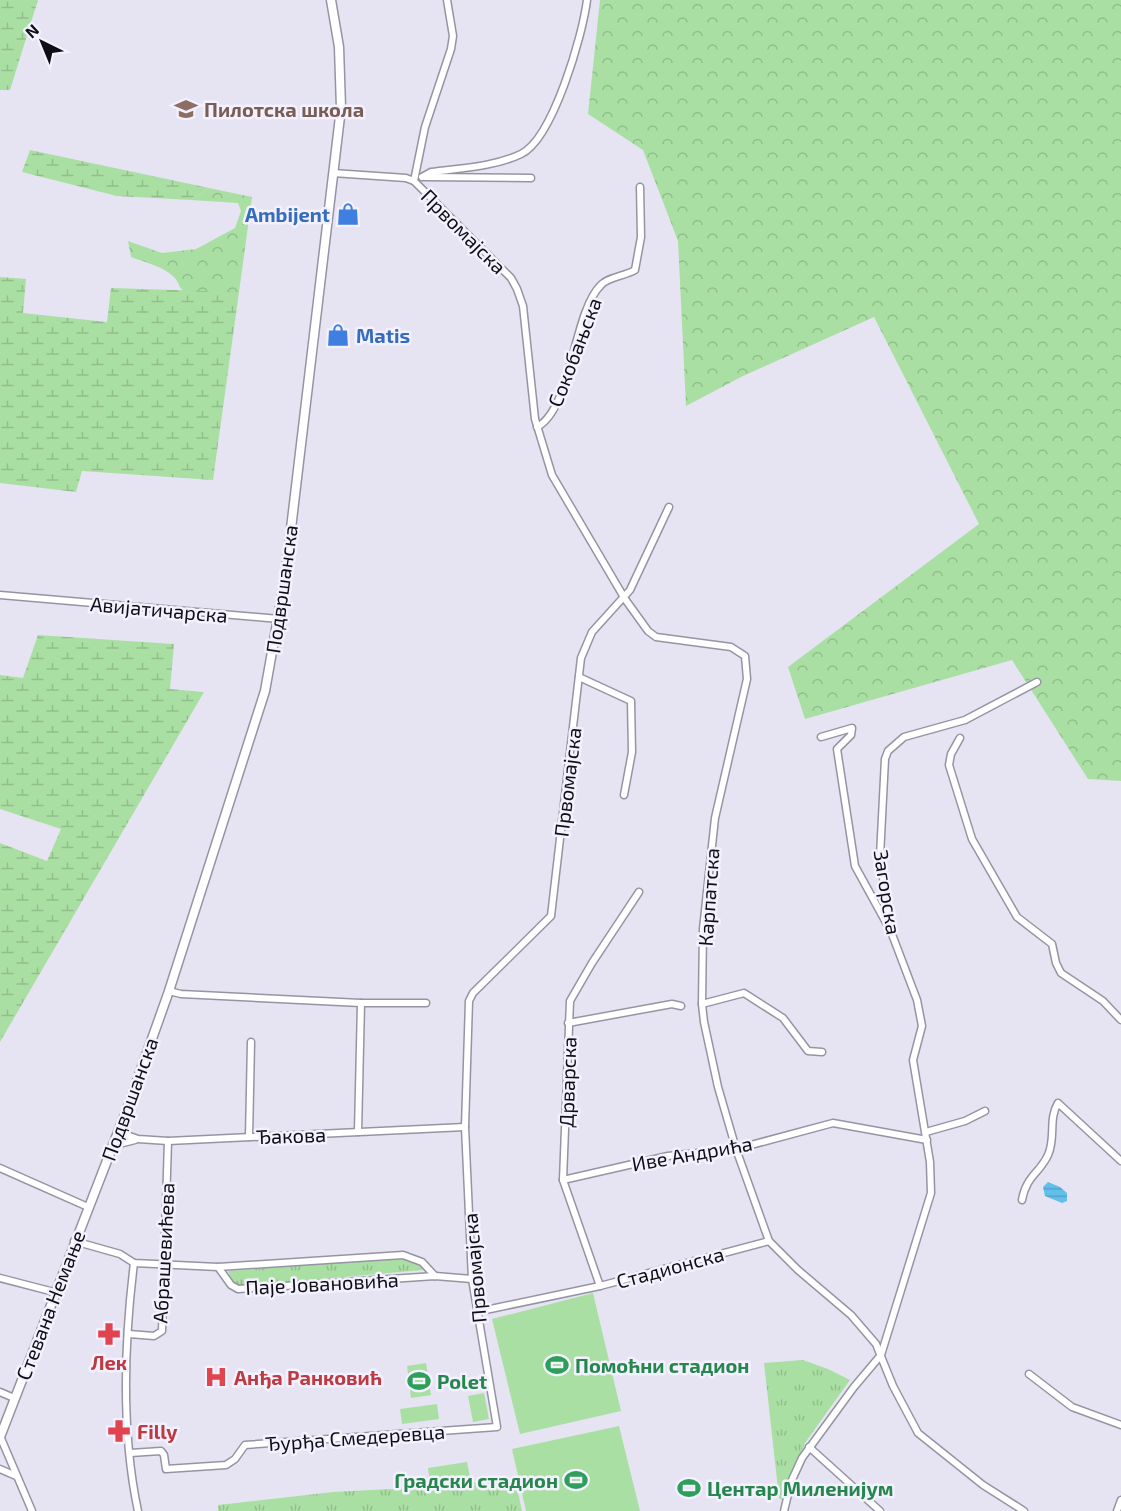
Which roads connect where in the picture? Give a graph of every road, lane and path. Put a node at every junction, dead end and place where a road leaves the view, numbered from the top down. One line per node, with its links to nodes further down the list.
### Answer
1 (331, 0): 4 (street, Подвршанска)
2 (447, 0): 7 (street)
3 (587, 0): 5 (street)
4 (333, 173): 7 (street); 13 (street, Подвршанска)
5 (422, 177): 6 (street); 7 (street)
6 (531, 178)
7 (414, 182): 9 (street, Првомајска)
8 (640, 188): 9 (street, Сокобањска)
9 (537, 427): 12 (street, Првомајска)
10 (669, 507): 12 (street)
11 (0, 595): 13 (street, Авијатичарска)
12 (625, 598): 14 (street, Првомајска); 24 (street, Карпатска)
13 (279, 619): 21 (street, Подвршанска)
14 (579, 677): 18 (street); 31 (street, Првомајска)
15 (1037, 682): 20 (street, Загорска)
16 (821, 737): 20 (street)
17 (960, 738): 26 (street)
18 (624, 795)
19 (639, 892): 27 (street, Дрварска)
20 (890, 929): 32 (street, Загорска)
21 (169, 991): 22 (street); 33 (street, Подвршанска)
22 (361, 1003): 23 (street); 34 (street)
23 (426, 1004)
24 (702, 1004): 29 (street); 39 (street, Карпатска)
25 (681, 1006): 27 (street)
26 (1121, 1020)
27 (568, 1023): 43 (street, Дрварска)
28 (251, 1042): 35 (street)
29 (822, 1052)
30 (985, 1111): 32 (street)
31 (465, 1128): 34 (street, Ђакова); 53 (street, Првомајска)
32 (926, 1131): 37 (street, Загорска)
33 (118, 1132): 36 (street, Ђакова); 40 (street, Подвршанска)
34 (358, 1132): 35 (street, Ђакова)
35 (249, 1137): 38 (street, Ђакова)
36 (138, 1139): 38 (street, Ђакова); 40 (street)
37 (927, 1140): 39 (street, Иве Андрића); 58 (street, Загорска)
38 (168, 1141): 49 (street, Абрашевићева)
39 (736, 1149): 43 (street, Иве Андрића); 47 (street)
40 (110, 1153): 45 (street, Подвршанска)
41 (1121, 1161): 44 (street)
42 (0, 1168): 45 (street)
43 (563, 1180): 54 (street, Дрварска)
44 (1022, 1200)
45 (88, 1208): 46 (street, Стевана Немање)
46 (74, 1241): 48 (street, Паје Јовановића); 55 (street, Стевана Немање)
47 (769, 1241): 54 (street, Стадионска); 58 (street)
48 (134, 1263): 49 (street, Паје Јовановића); 57 (street, Абрашевићева)
49 (164, 1265): 50 (street, Паје Јовановића); 57 (street, Абрашевићева)
50 (218, 1267): 51 (street, Паје Јовановића); 51 (street, Паје Јовановића)
51 (435, 1276): 53 (street, Паје Јовановића)
52 (0, 1278): 55 (street)
53 (472, 1279): 56 (street, Првомајска)
54 (600, 1286): 56 (street, Стадионска)
55 (54, 1292): 61 (street, Стевана Немање)
56 (476, 1312): 63 (street, Првомајска)
57 (129, 1334): 66 (street, Абрашевићева)
58 (881, 1355): 65 (street); 74 (street)
59 (1029, 1374): 62 (street)
60 (0, 1392): 61 (street)
61 (14, 1398): 64 (street, Стевана Немање)
62 (1121, 1425)
63 (496, 1427): 66 (street, Ђурђа Смедеревца)
64 (0, 1436): 68 (street)
65 (809, 1448): 72 (street); 73 (street)
66 (130, 1453): 71 (street, Абрашевићева)
67 (0, 1468): 68 (street)
68 (16, 1476): 70 (street)
69 (1121, 1500): 75 (street)
70 (32, 1511)
71 (138, 1511)
72 (784, 1511)
73 (880, 1511)
74 (1024, 1511)
75 (1117, 1511)

